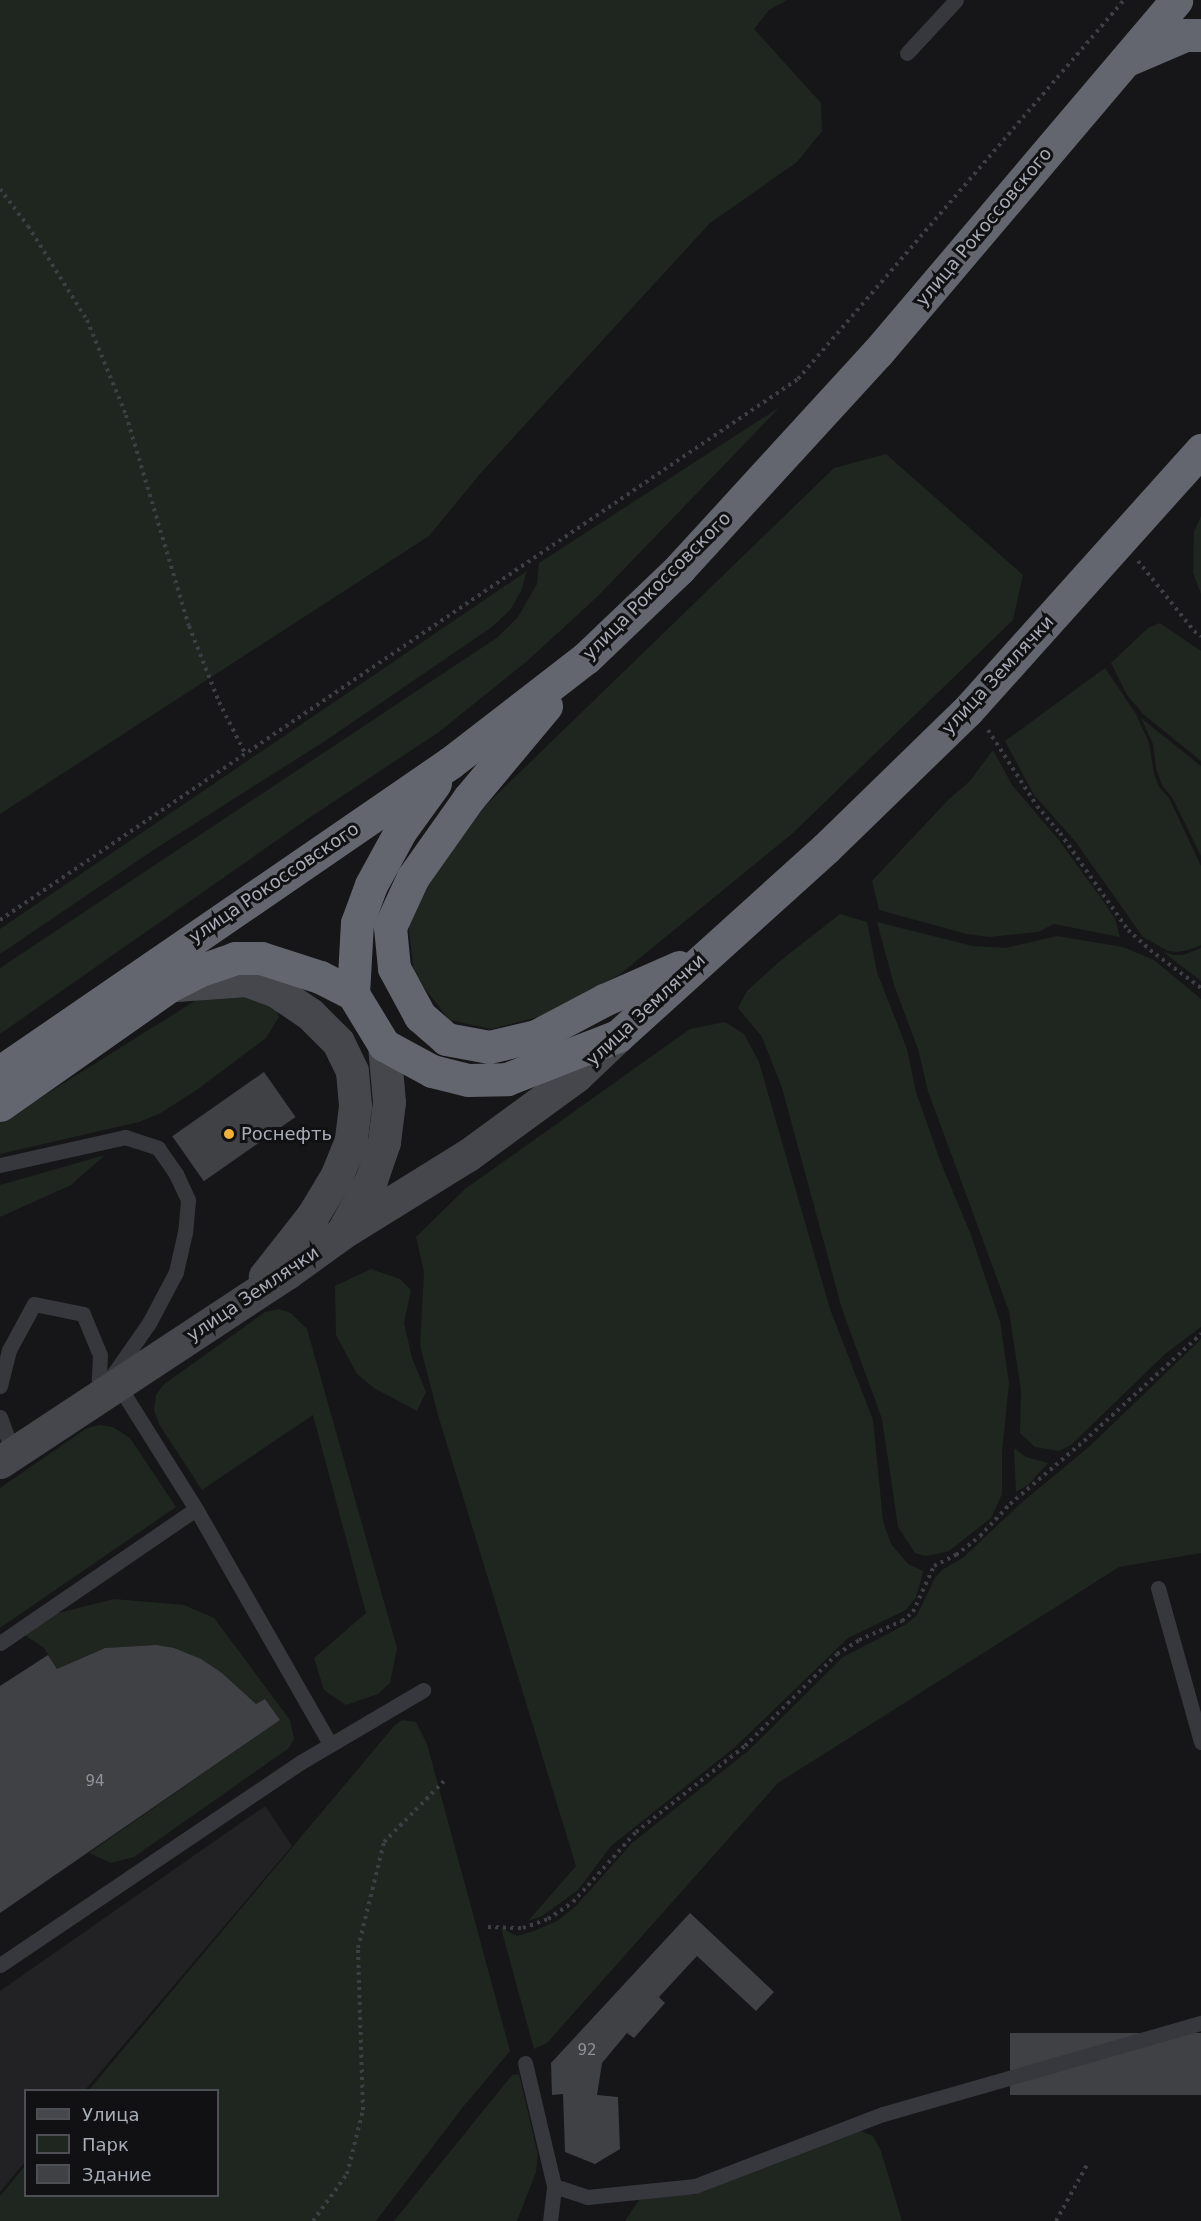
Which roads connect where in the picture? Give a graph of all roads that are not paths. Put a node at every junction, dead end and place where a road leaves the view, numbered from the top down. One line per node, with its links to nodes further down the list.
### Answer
1 (956, 0): 4 (lane)
2 (1176, 0): 5 (highway, улица Рокоссовского)
3 (1201, 35): 5 (highway)
4 (907, 54)
5 (1124, 60): 7 (highway, улица Рокоссовского)
6 (1201, 450): 9 (highway, улица Землячки)
7 (586, 658): 8 (highway, улица Рокоссовского); 9 (highway)
8 (450, 763): 11 (highway); 14 (highway, улица Рокоссовского)
9 (703, 957): 12 (highway, улица Землячки)
10 (171, 985): 11 (highway); 15 (highway); 18 (main road)
11 (353, 994): 13 (highway)
12 (618, 1036): 13 (highway); 17 (main road, улица Землячки)
13 (384, 1045): 17 (main road)
14 (0, 1072)
15 (0, 1105)
16 (0, 1165): 20 (lane)
17 (342, 1233): 18 (main road, улица Землячки)
18 (247, 1299): 20 (main road, улица Землячки)
19 (0, 1386): 20 (lane)
20 (107, 1389): 22 (main road, улица Землячки); 23 (lane)
21 (0, 1417): 22 (lane)
22 (7, 1458)
23 (196, 1509): 25 (lane); 28 (lane)
24 (1158, 1588): 27 (lane)
25 (0, 1643)
26 (423, 1689): 28 (lane)
27 (1201, 1742)
28 (330, 1744): 29 (lane)
29 (0, 1965)
30 (1201, 2022): 32 (lane)
31 (525, 2063): 32 (lane)
32 (554, 2186): 33 (lane)
33 (550, 2221)

